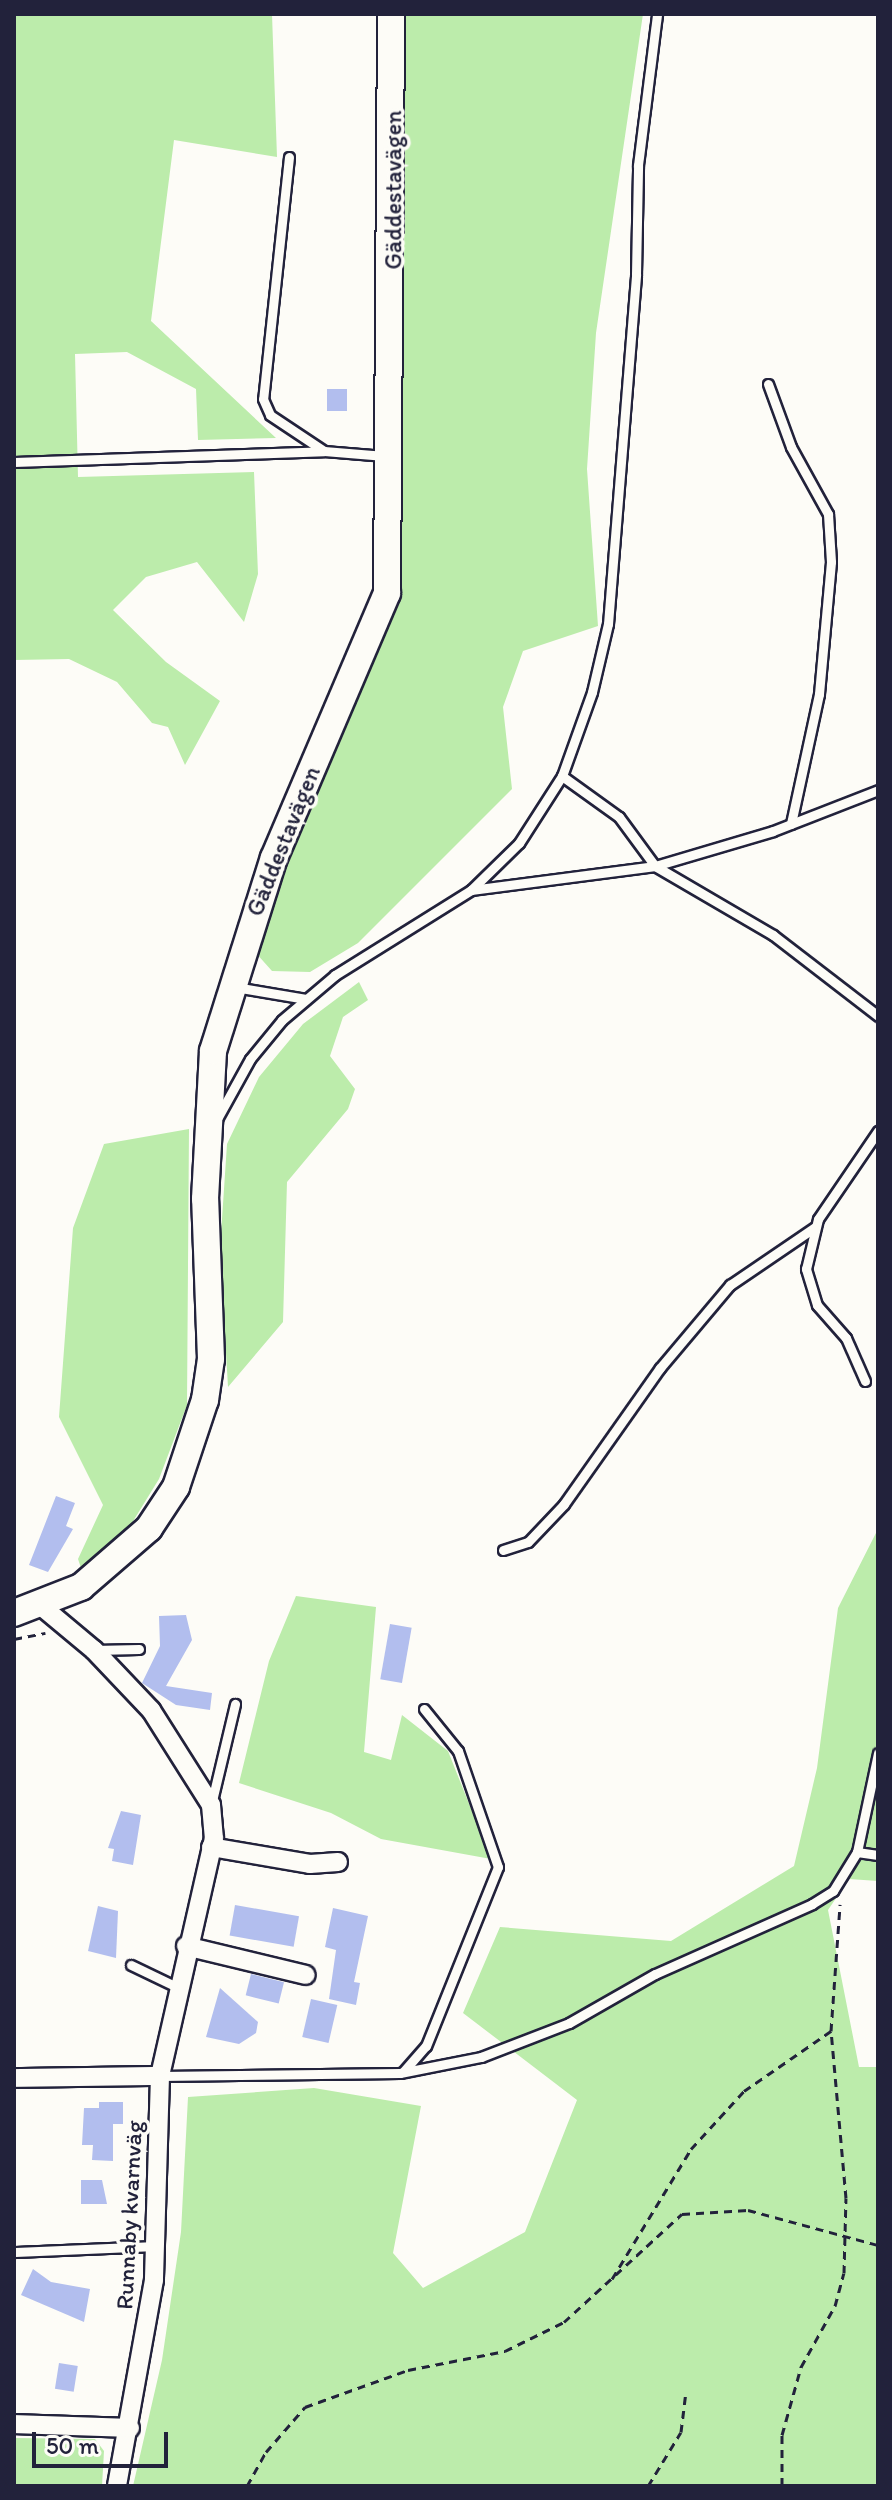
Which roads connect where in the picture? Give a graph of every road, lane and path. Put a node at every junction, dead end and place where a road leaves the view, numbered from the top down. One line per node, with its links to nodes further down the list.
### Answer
1 (391, 14): 6 (street, Gäddestavägen)
2 (657, 14): 8 (lane)
3 (289, 157): 5 (lane)
4 (768, 384): 10 (lane)
5 (324, 451): 6 (lane); 7 (lane)
6 (388, 456): 13 (street, Gäddestavägen)
7 (14, 462)
8 (562, 776): 11 (lane); 12 (lane)
9 (878, 790): 10 (lane)
10 (791, 824): 11 (lane)
11 (655, 866): 12 (lane); 15 (lane)
12 (471, 890): 14 (lane)
13 (230, 985): 14 (lane); 17 (street, Gäddestavägen)
14 (306, 999): 17 (lane)
15 (878, 1016)
16 (878, 1131): 18 (lane)
17 (206, 1150): 21 (street, Gäddestavägen)
18 (815, 1227): 19 (lane); 20 (lane)
19 (865, 1381)
20 (503, 1550)
21 (40, 1605): 22 (street, Gäddestavägen); 23 (street)
22 (14, 1613)
23 (63, 1625): 24 (path); 26 (street)
24 (14, 1639)
25 (139, 1649): 26 (lane)
26 (94, 1650): 30 (street)
27 (235, 1704): 30 (lane)
28 (424, 1709): 41 (lane)
29 (878, 1753): 32 (lane)
30 (211, 1805): 31 (street, Runnaby kvarnväg)
31 (211, 1847): 34 (street); 36 (street, Runnaby kvarnväg)
32 (857, 1852): 33 (lane); 41 (lane)
33 (878, 1855)
34 (338, 1862)
35 (843, 1890): 40 (path)
36 (186, 1946): 38 (street); 39 (street, Runnaby kvarnväg)
37 (131, 1965): 39 (lane)
38 (306, 1975)
39 (177, 1987): 42 (street, Runnaby kvarnväg)
40 (831, 2031): 44 (path); 48 (path)
41 (400, 2073): 42 (lane)
42 (160, 2076): 43 (street); 46 (street, Runnaby kvarnväg)
43 (14, 2078)
44 (845, 2238): 45 (path); 48 (path); 55 (path)
45 (878, 2245)
46 (157, 2246): 47 (lane); 51 (street, Runnaby kvarnväg)
47 (14, 2252)
48 (609, 2283): 53 (path)
49 (686, 2393): 54 (path)
50 (14, 2424): 51 (street)
51 (130, 2428): 52 (street, Runnaby kvarnväg)
52 (117, 2486)
53 (247, 2486)
54 (648, 2486)
55 (782, 2486)

